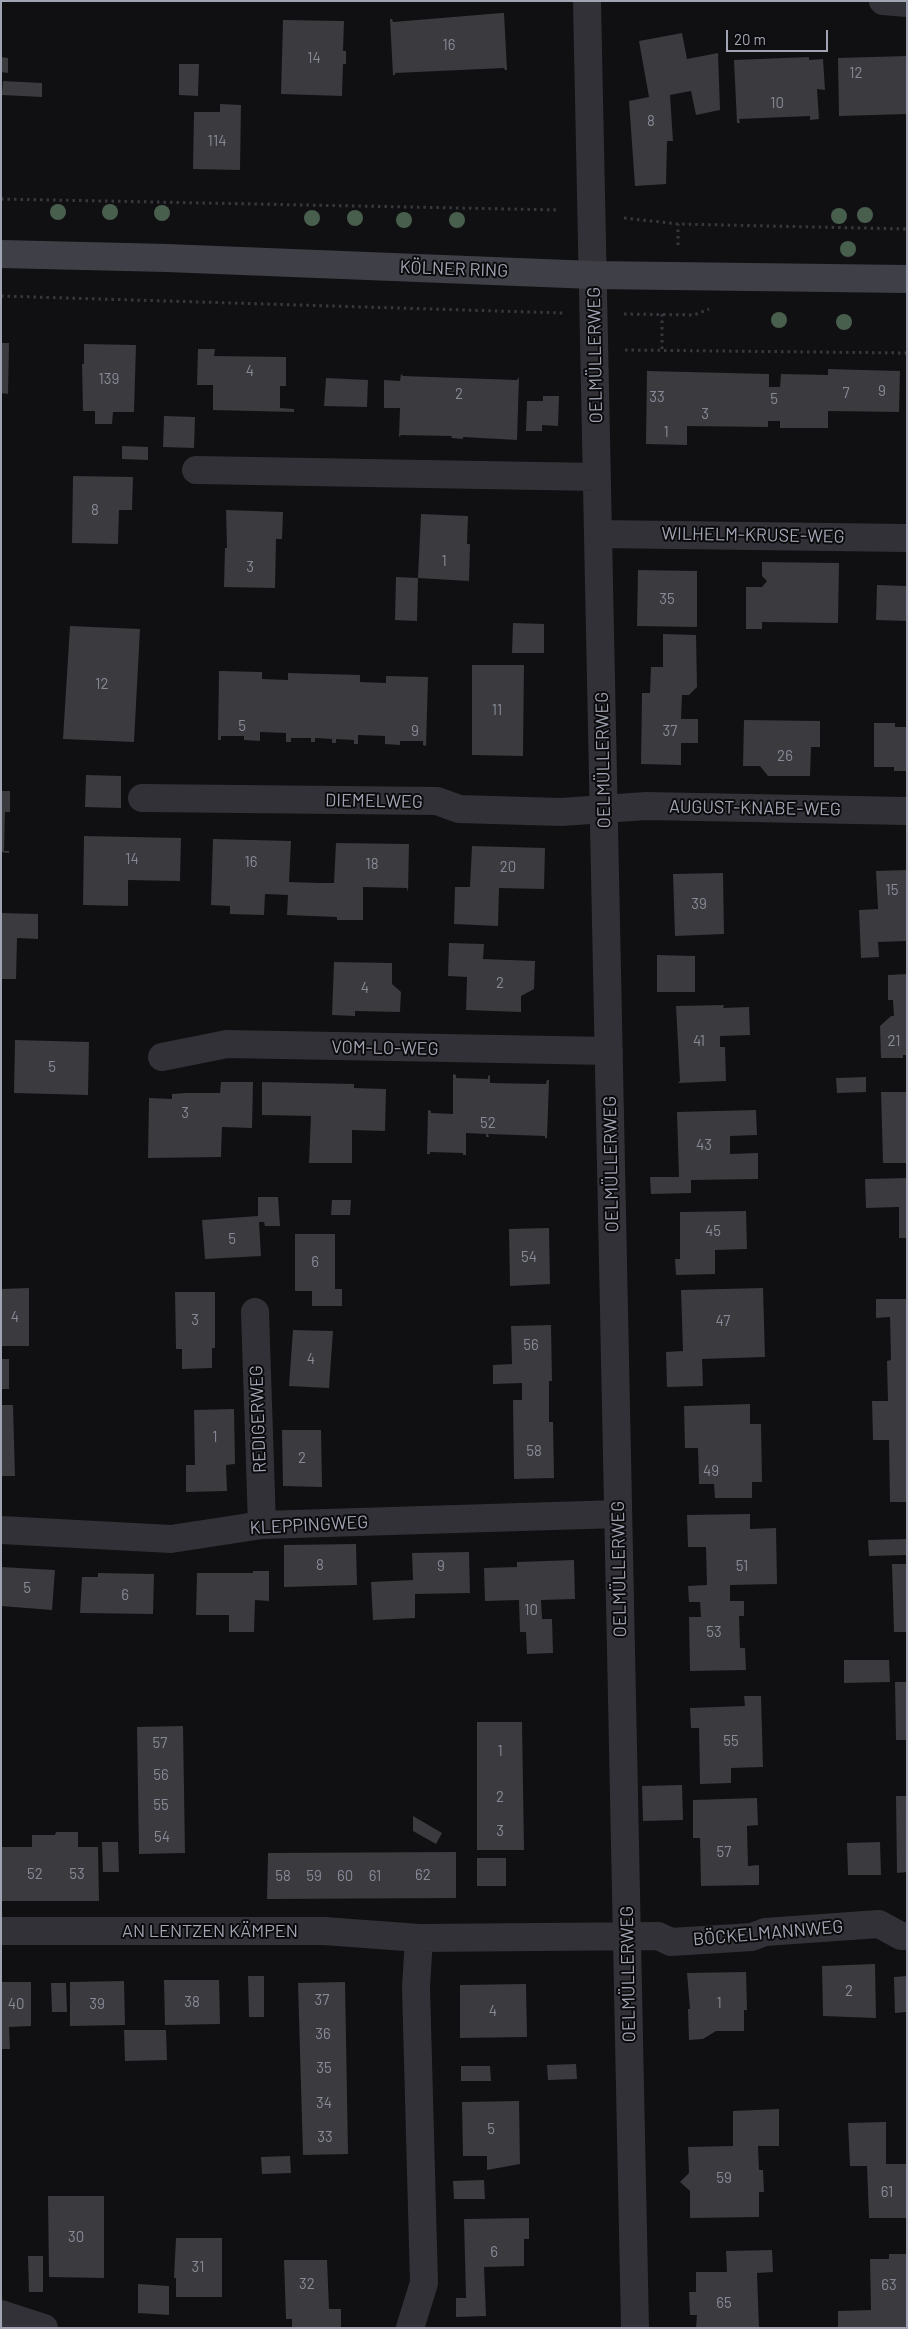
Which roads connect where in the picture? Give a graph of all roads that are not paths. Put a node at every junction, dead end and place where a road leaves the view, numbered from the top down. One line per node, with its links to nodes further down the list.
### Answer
1 (587, 1): 5 (street, OELMÜLLERWEG)
2 (883, 1): 3 (street)
3 (907, 3)
4 (1, 254): 5 (main road, KÖLNER RING)
5 (593, 275): 6 (main road, KÖLNER RING); 8 (street, OELMÜLLERWEG)
6 (907, 279)
7 (196, 470): 8 (street)
8 (597, 478): 9 (street, OELMÜLLERWEG)
9 (598, 534): 10 (street, WILHELM-KRUSE-WEG); 12 (street, OELMÜLLERWEG)
10 (907, 538)
11 (142, 798): 12 (street, DIEMELWEG)
12 (604, 808): 13 (street, AUGUST-KNABE-WEG); 14 (street, OELMÜLLERWEG)
13 (907, 811)
14 (609, 1051): 15 (street, VOM-LO-WEG); 17 (street, OELMÜLLERWEG)
15 (162, 1057)
16 (255, 1312): 18 (street, REDIGERWEG)
17 (618, 1514): 18 (street, KLEPPINGWEG); 23 (street, OELMÜLLERWEG)
18 (262, 1526): 19 (street, KLEPPINGWEG)
19 (1, 1530)
20 (1, 1931): 22 (street, AN LENTZEN KÄMPEN)
21 (907, 1936): 23 (street, BÖCKELMANNWEG)
22 (419, 1938): 23 (street, AN LENTZEN KÄMPEN); 26 (street)
23 (627, 1938): 27 (street, OELMÜLLERWEG)
24 (1, 2314): 25 (street)
25 (44, 2328)
26 (410, 2328)
27 (635, 2328)

